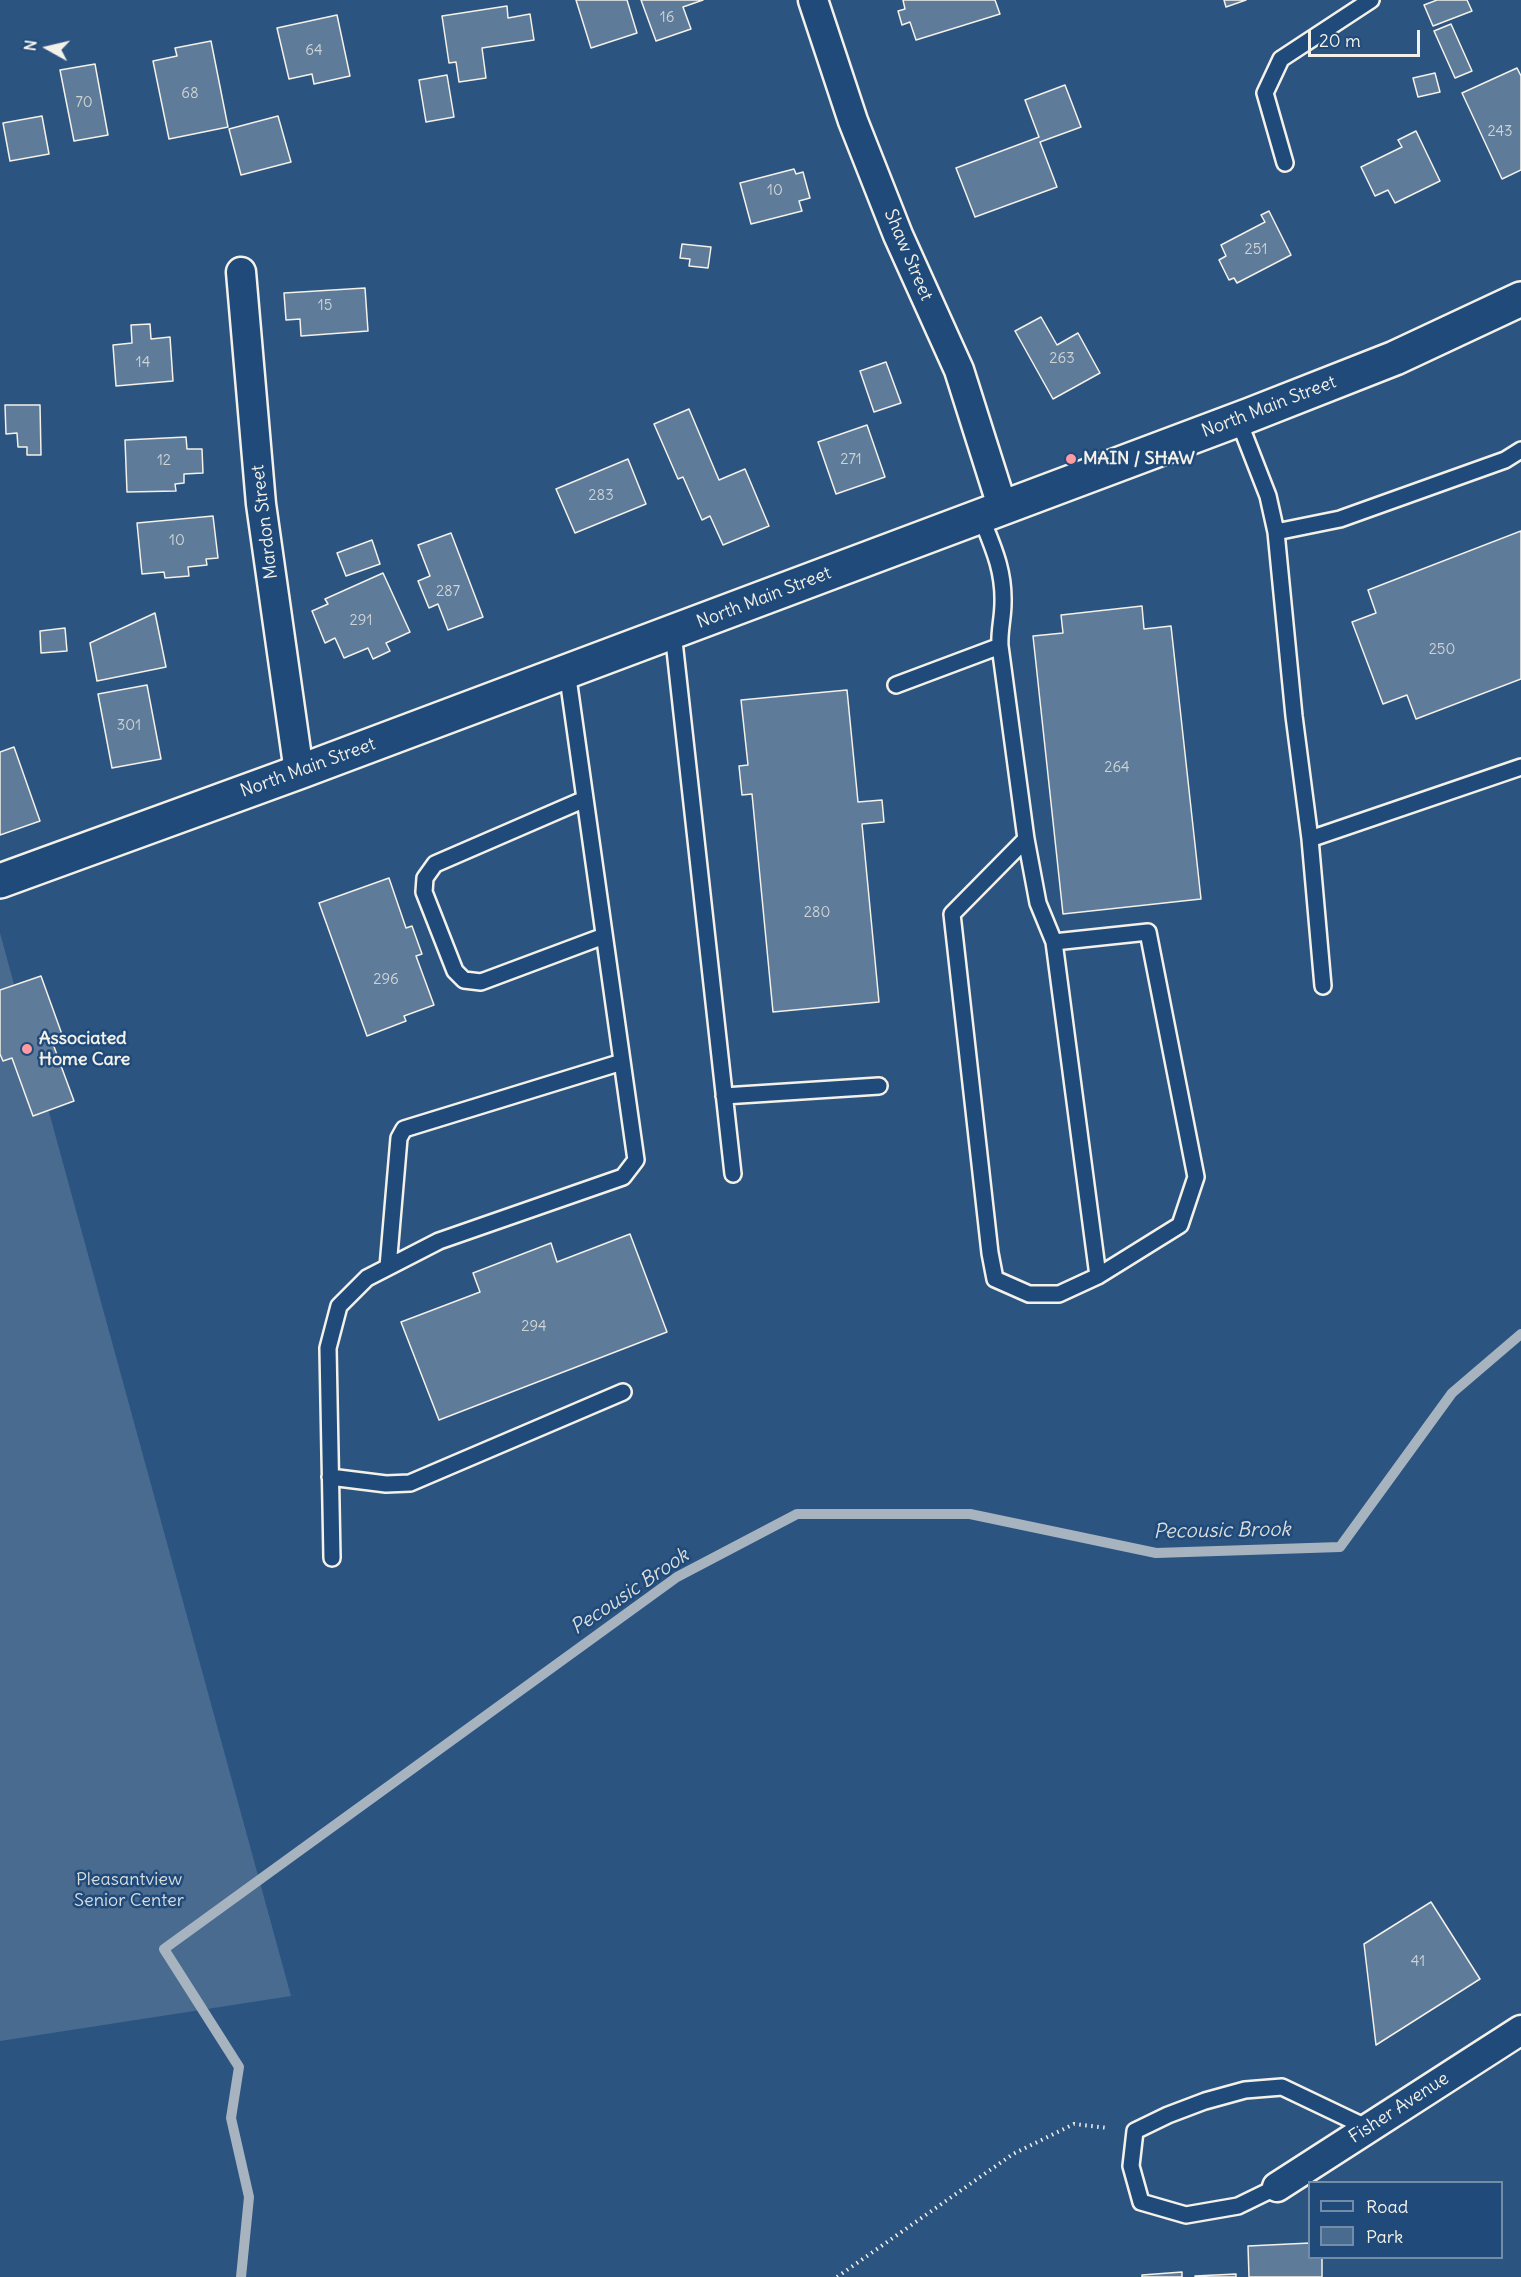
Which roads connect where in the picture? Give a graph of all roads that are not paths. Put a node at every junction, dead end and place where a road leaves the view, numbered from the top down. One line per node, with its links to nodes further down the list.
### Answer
1 (813, 0): 8 (street, Shaw Street)
2 (1371, 0): 3 (lane)
3 (1285, 163)
4 (242, 272): 15 (street, Mardon Street)
5 (1518, 307): 6 (main road, North Main Street)
6 (1238, 419): 8 (main road, North Main Street); 9 (lane)
7 (1521, 450): 9 (lane)
8 (992, 513): 10 (main road, North Main Street); 11 (lane)
9 (1276, 532): 18 (lane)
10 (673, 632): 12 (main road, North Main Street); 25 (lane)
11 (1000, 646): 13 (lane); 17 (lane)
12 (567, 671): 15 (main road, North Main Street); 16 (lane)
13 (896, 685)
14 (1521, 767): 18 (lane)
15 (299, 772): 19 (main road, North Main Street)
16 (585, 799): 20 (lane); 20 (lane)
17 (1026, 839): 21 (lane); 28 (lane)
18 (1310, 839): 22 (lane)
19 (0, 881)
20 (604, 936): 23 (lane)
21 (1054, 942): 28 (lane); 28 (lane)
22 (1323, 986)
23 (622, 1062): 27 (lane); 27 (lane)
24 (879, 1086): 25 (lane)
25 (724, 1096): 26 (lane)
26 (733, 1174)
27 (388, 1267): 30 (lane)
28 (1098, 1276)
29 (622, 1392): 30 (lane)
30 (330, 1477): 31 (lane)
31 (332, 1558)
32 (1521, 2030): 33 (street, Fisher Avenue)
33 (1368, 2127): 34 (street, Fisher Avenue); 34 (lane)
34 (1277, 2187)

